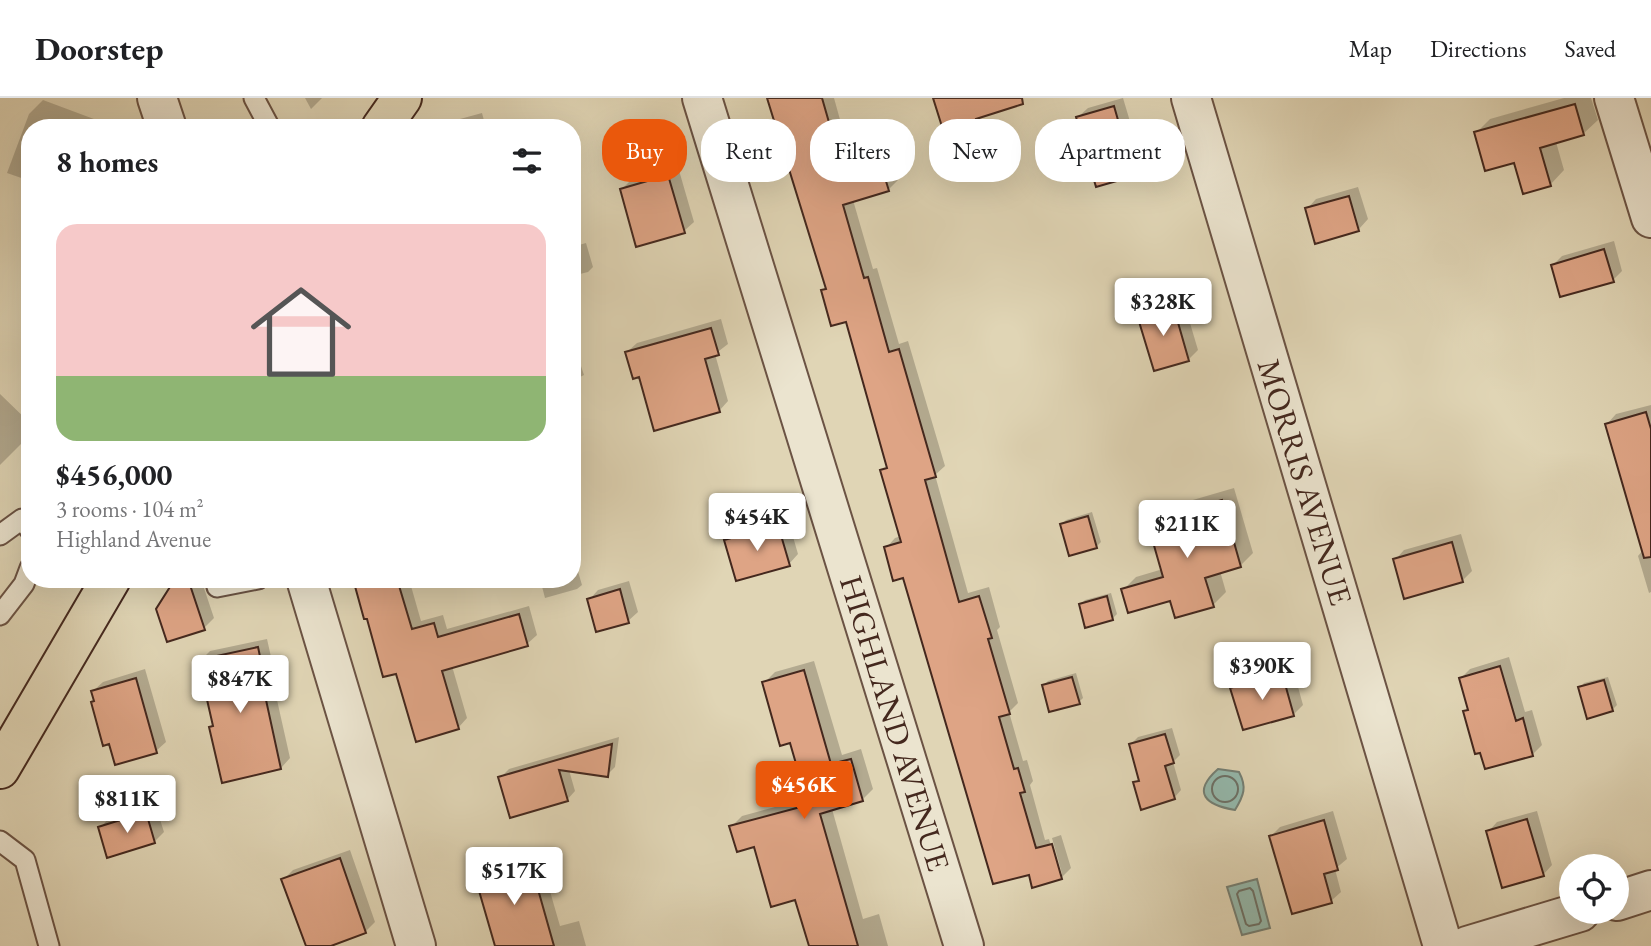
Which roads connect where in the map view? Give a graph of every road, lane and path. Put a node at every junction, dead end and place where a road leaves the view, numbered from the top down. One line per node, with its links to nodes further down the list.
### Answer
1 (157, 98): 7 (street)
2 (254, 98): 8 (lane)
3 (401, 98): 9 (main road)
4 (702, 98): 24 (street, HIGHLAND AVENUE)
5 (1191, 98): 25 (street, MORRIS AVENUE)
6 (1614, 98): 10 (street)
7 (164, 119)
8 (265, 119)
9 (387, 119)
10 (1651, 218)
11 (21, 520): 12 (lane)
12 (0, 536)
13 (21, 588): 16 (lane)
14 (106, 588): 17 (main road)
15 (309, 588): 23 (street)
16 (0, 615)
17 (0, 769)
18 (0, 841): 22 (lane)
19 (1651, 890): 20 (street)
20 (1629, 897)
21 (1559, 918): 26 (street)
22 (49, 946)
23 (416, 946)
24 (964, 946)
25 (1443, 946)
26 (1467, 946)

